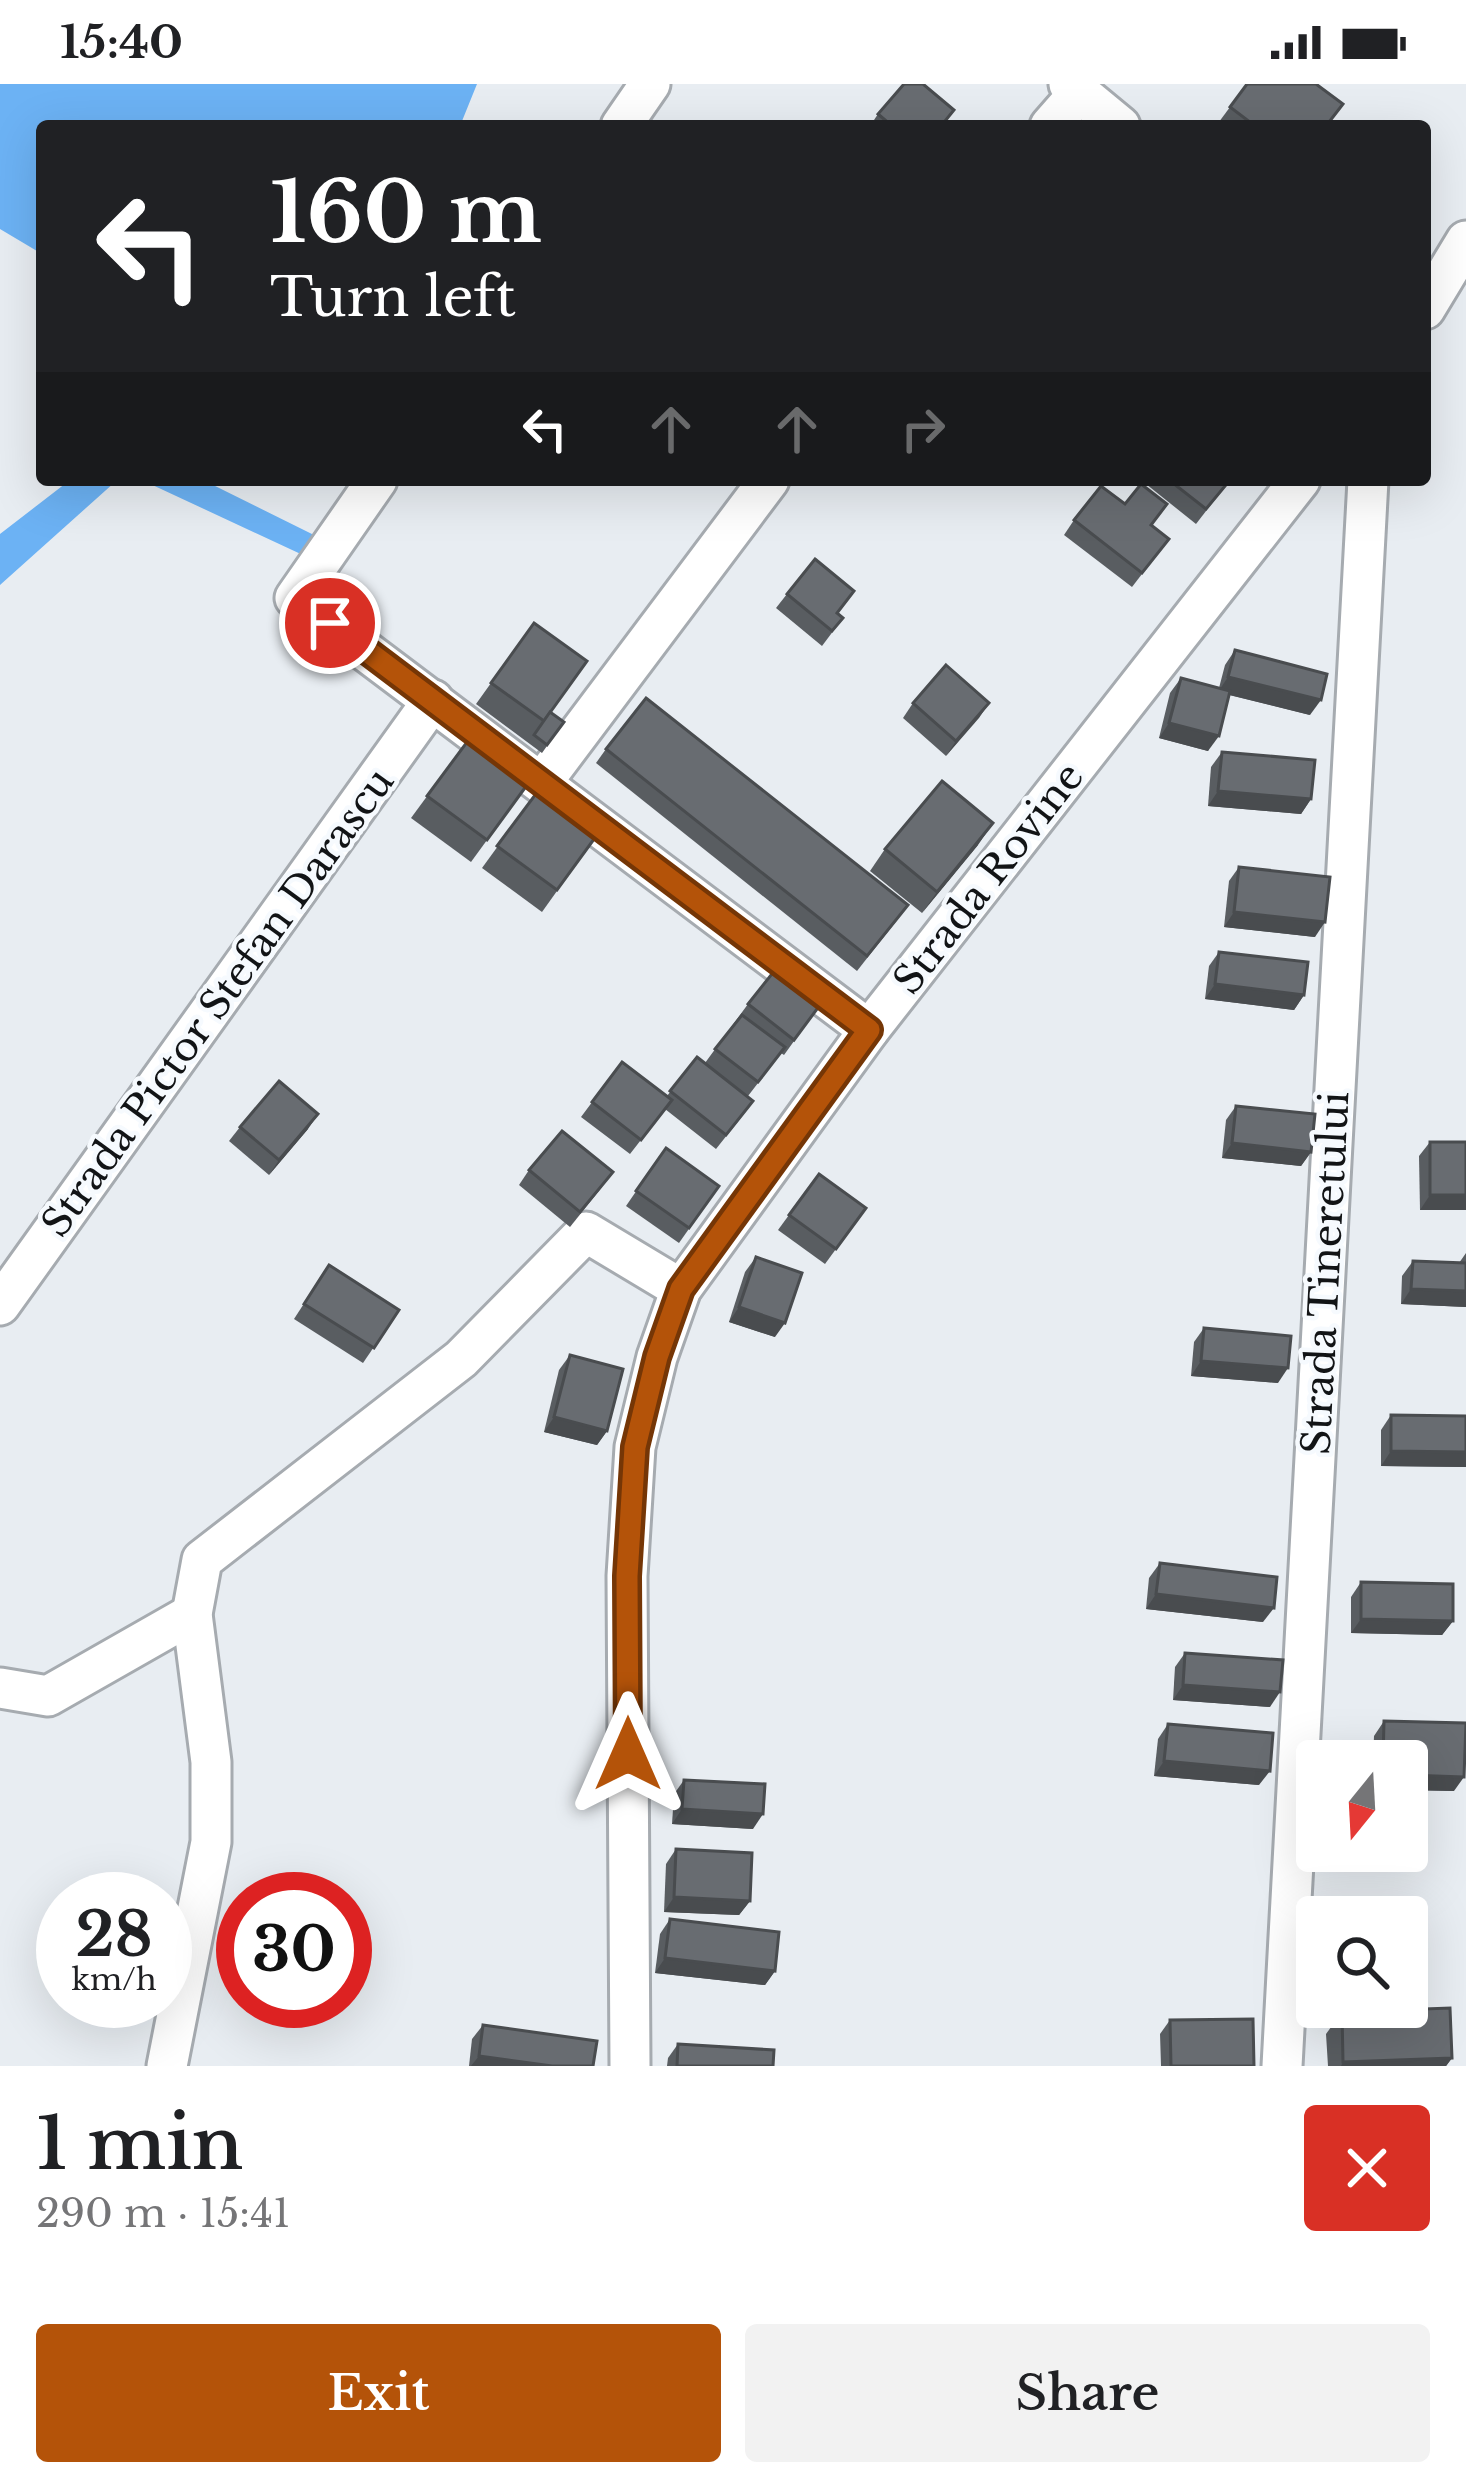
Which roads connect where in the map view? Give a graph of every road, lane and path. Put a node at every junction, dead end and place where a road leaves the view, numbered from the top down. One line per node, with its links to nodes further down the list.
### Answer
1 (650, 84): 3 (street)
2 (1074, 88): 4 (street); 5 (street)
3 (625, 120)
4 (1054, 120)
5 (1113, 120)
6 (1466, 241): 7 (street)
7 (1431, 299)
8 (373, 486): 12 (street)
9 (765, 486): 13 (street)
10 (1295, 486): 14 (street, Strada Rovine)
11 (1368, 486): 21 (street, Strada Tineretului)
12 (434, 700): 13 (street); 16 (street, Strada Pictor Stefan Darascu)
13 (543, 781): 14 (street)
14 (869, 1030): 15 (street, Strada Rovine)
15 (681, 1289): 17 (street); 20 (street, Strada Rovine)
16 (0, 1305)
17 (192, 1614): 18 (street); 19 (street)
18 (0, 1688)
19 (167, 2066)
20 (630, 2066)
21 (1282, 2066)

